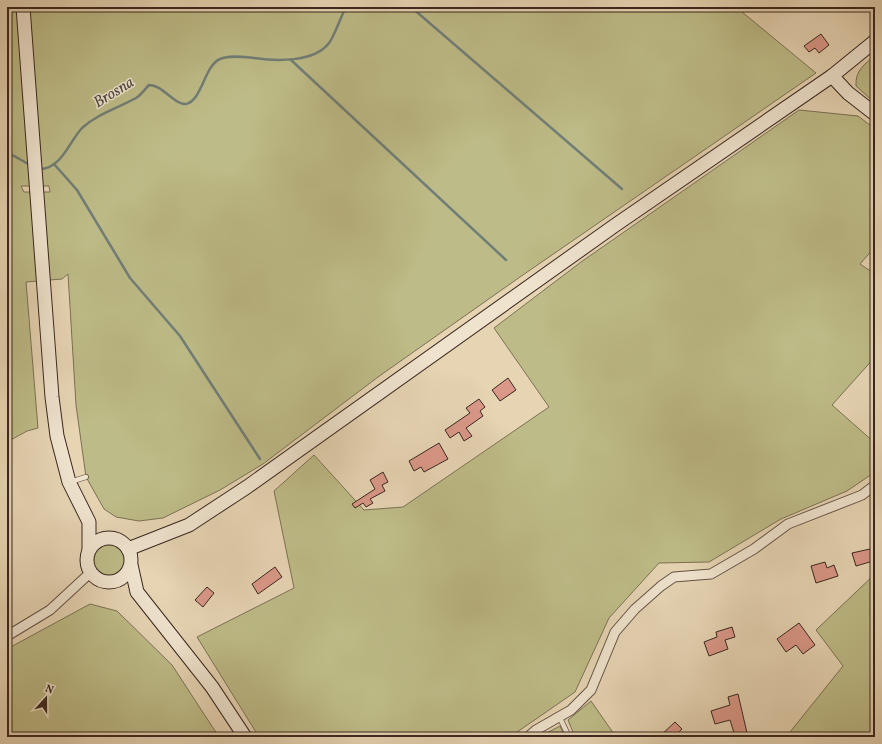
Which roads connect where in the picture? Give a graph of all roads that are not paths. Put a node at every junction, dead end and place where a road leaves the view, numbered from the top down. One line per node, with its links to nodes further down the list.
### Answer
1 (23, 7): 6 (main road)
2 (875, 41): 3 (main road)
3 (832, 76): 4 (main road); 11 (main road)
4 (875, 114)
5 (86, 477): 6 (lane)
6 (69, 482): 8 (main road)
7 (875, 485): 17 (street)
8 (89, 522): 9 (main road); 10 (main road)
9 (112, 537): 10 (main road); 11 (main road)
10 (89, 549): 13 (main road)
11 (128, 549): 12 (main road)
12 (131, 566): 14 (main road); 15 (main road)
13 (90, 573): 14 (main road); 16 (street)
14 (114, 582): 15 (main road)
15 (137, 592): 18 (main road)
16 (7, 636)
17 (559, 716): 19 (street); 20 (lane)
18 (245, 737)
19 (528, 737)
20 (569, 737)

